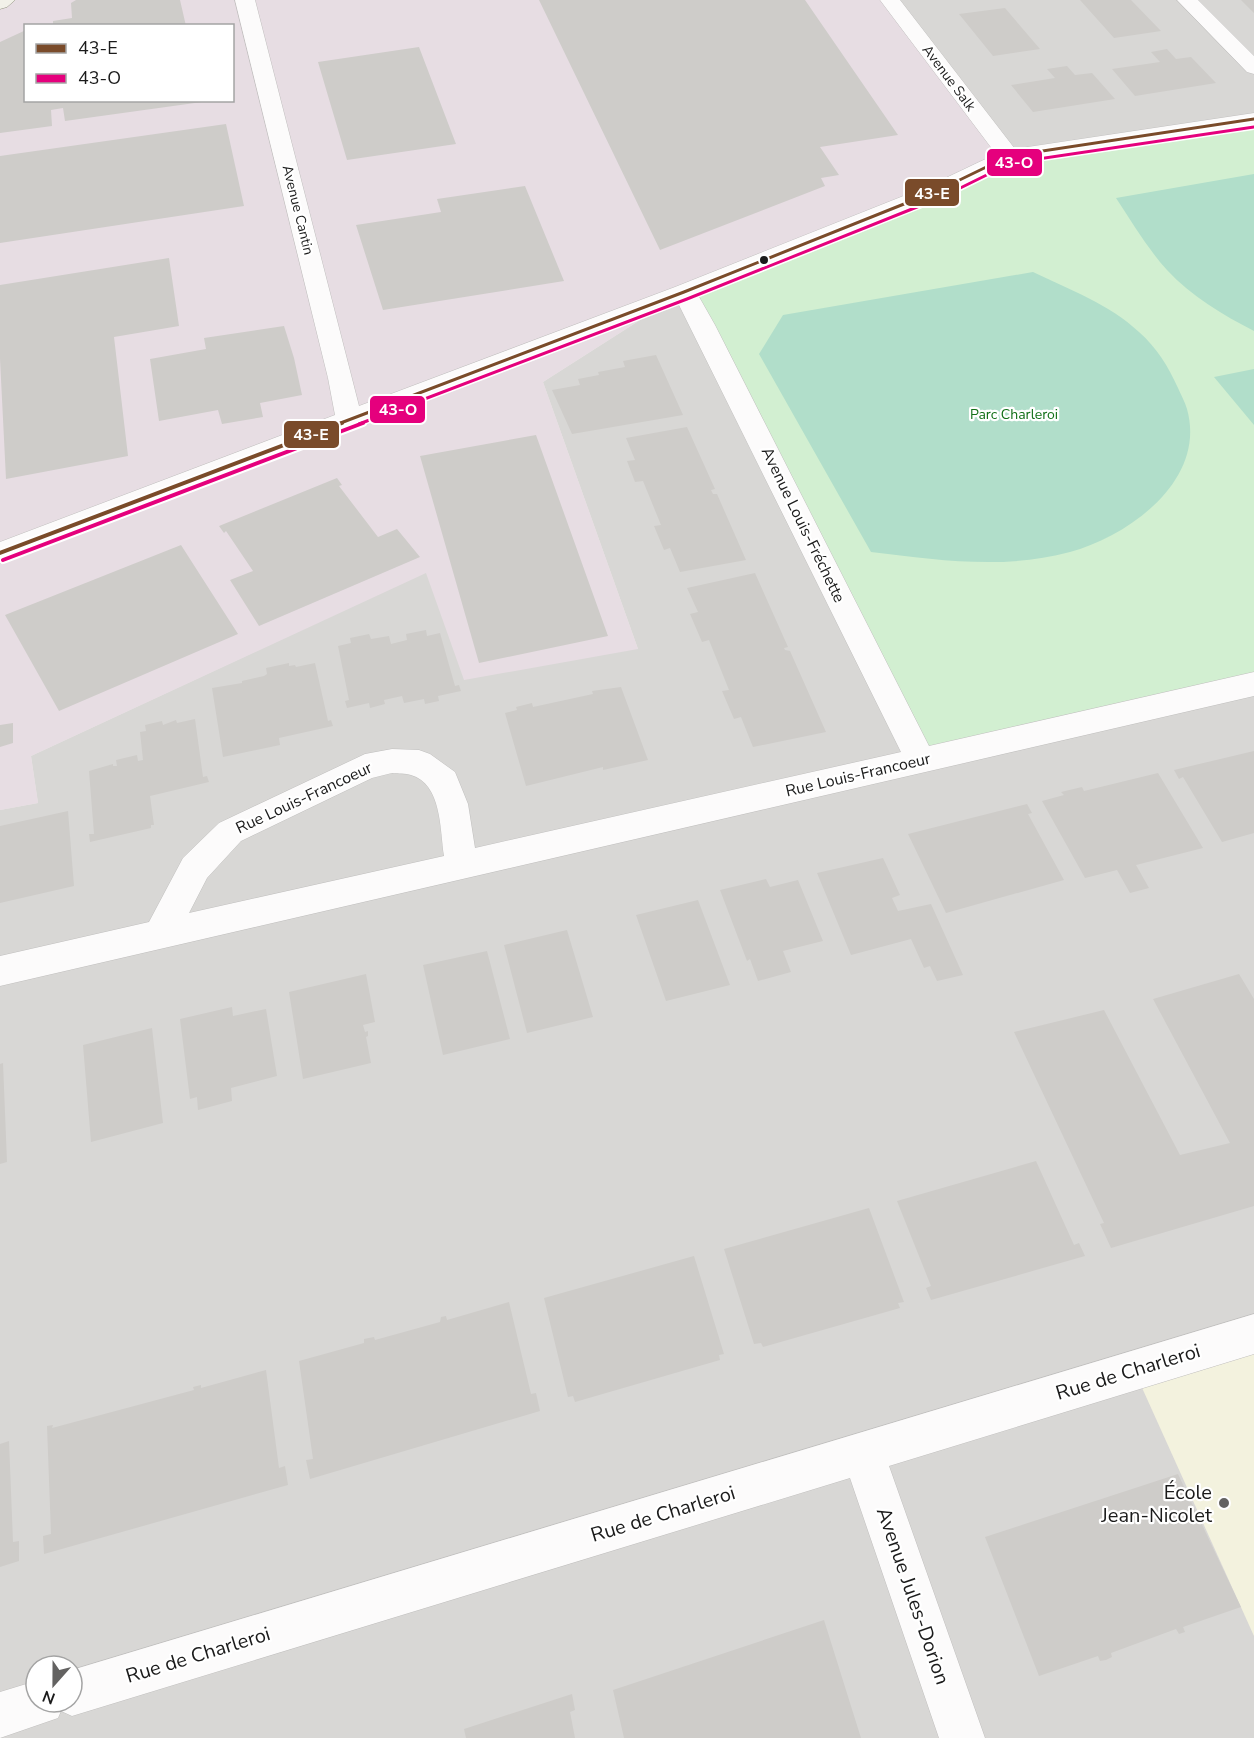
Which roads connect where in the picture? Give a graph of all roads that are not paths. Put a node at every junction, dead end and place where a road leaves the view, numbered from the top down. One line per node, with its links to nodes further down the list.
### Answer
1 (5, 0): 5 (street)
2 (245, 0): 10 (street, Avenue Cantin)
3 (890, 0): 8 (street, Avenue Salk)
4 (1187, 0): 6 (street)
5 (0, 3)
6 (1254, 68)
7 (1254, 119): 8 (street)
8 (1009, 156): 9 (street)
9 (684, 292): 10 (street); 13 (street, Avenue Louis-Fréchette)
10 (349, 421): 11 (street)
11 (0, 553)
12 (1254, 684): 13 (street, Rue Louis-Francoeur)
13 (920, 760): 14 (street, Rue Louis-Francoeur)
14 (462, 867): 15 (street, Rue Louis-Francoeur); 15 (street, Rue Louis-Francoeur)
15 (160, 935): 16 (street, Rue Louis-Francoeur)
16 (0, 971)
17 (1254, 1334): 18 (street, Rue de Charleroi)
18 (863, 1453): 19 (street, Rue de Charleroi); 22 (street, Avenue Jules-Dorion)
19 (84, 1689)
20 (24, 1708): 21 (street)
21 (0, 1715)
22 (962, 1738)

